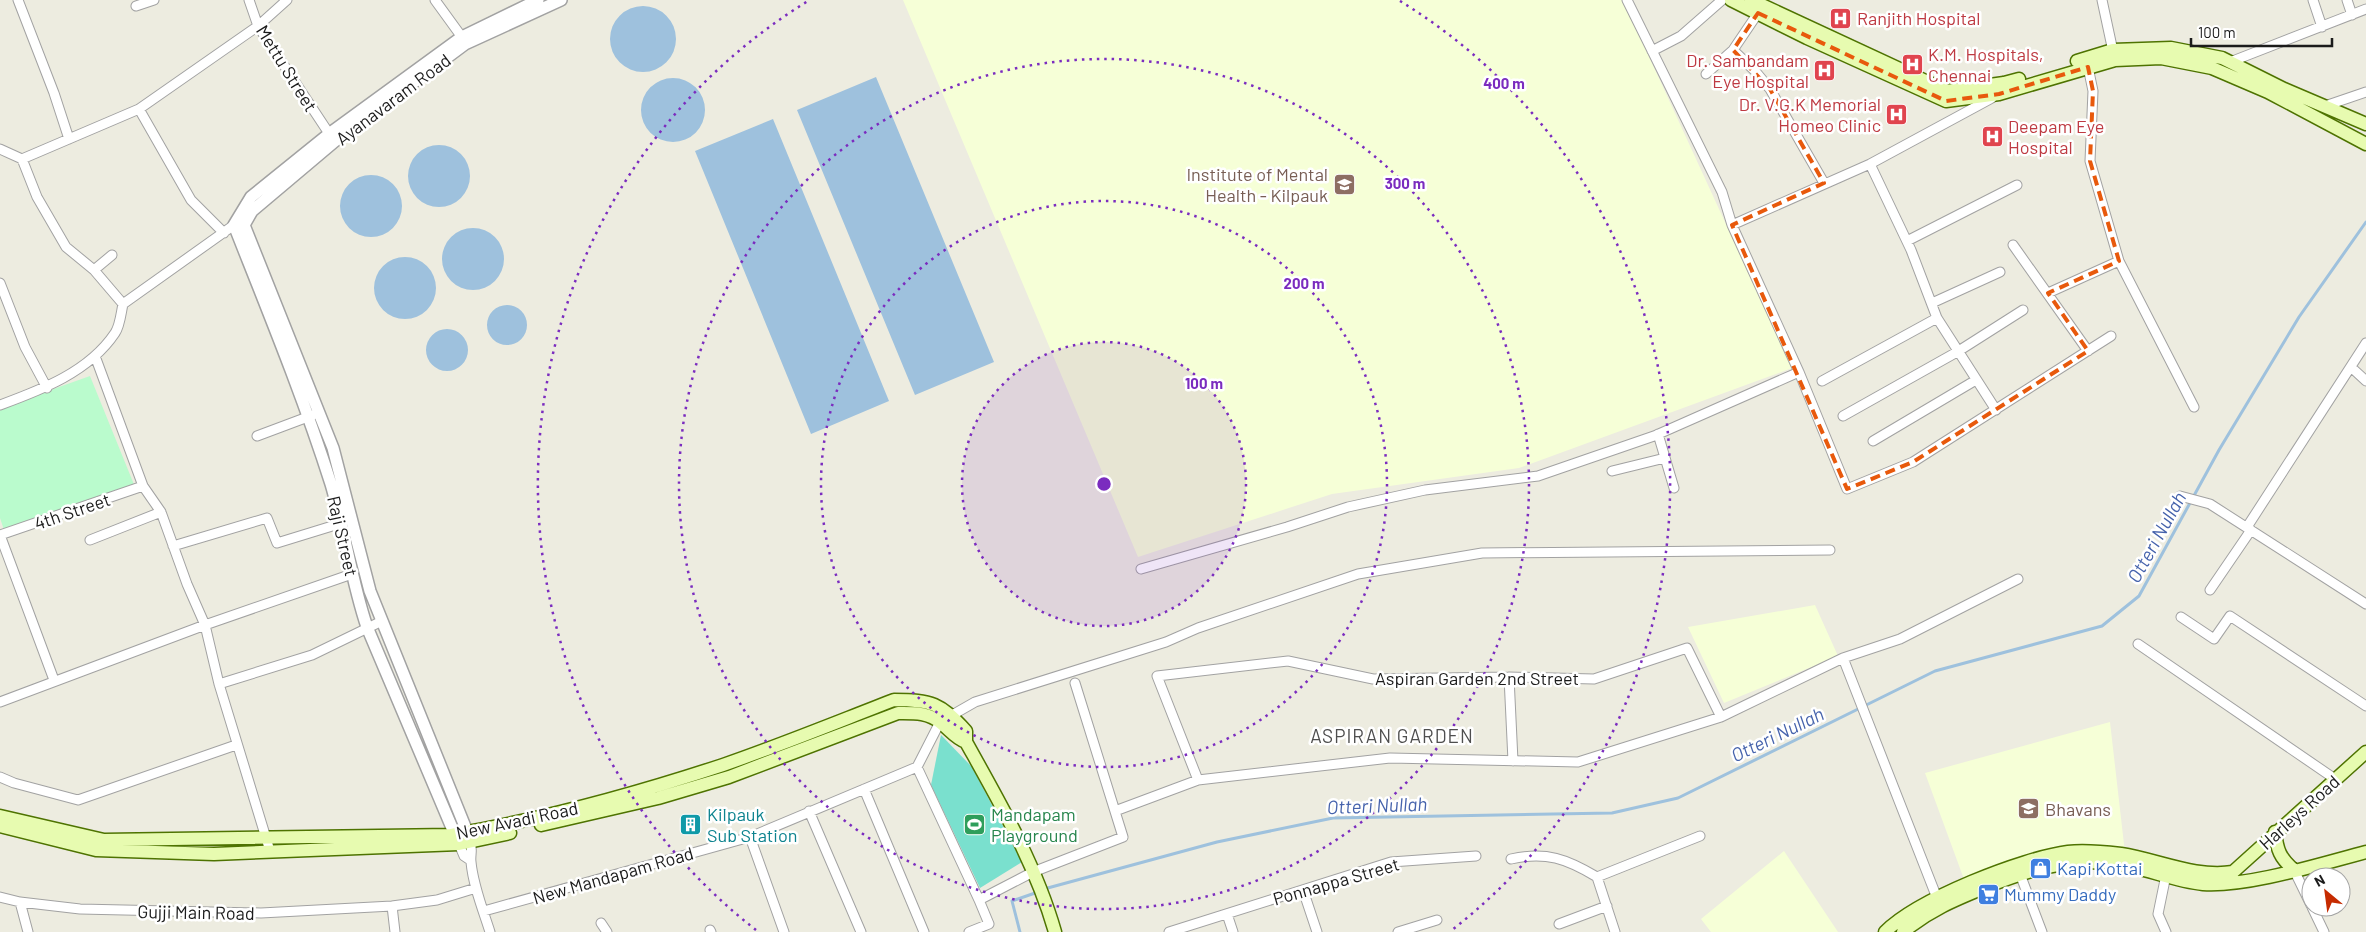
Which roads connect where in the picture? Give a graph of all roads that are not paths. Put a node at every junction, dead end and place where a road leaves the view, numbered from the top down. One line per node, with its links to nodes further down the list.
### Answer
1 (18, 0): 35 (street)
2 (154, 0): 16 (street)
3 (249, 0): 20 (street, Mettu Street)
4 (287, 0): 20 (street)
5 (435, 0): 22 (street)
6 (538, 0): 15 (street, Ayanavaram Road)
7 (561, 0): 22 (street, Ayanavaram Road)
8 (1627, 0): 24 (street)
9 (1722, 0): 24 (street)
10 (1731, 0): 18 (main road)
11 (1751, 0): 25 (main road)
12 (2102, 0): 25 (street)
13 (2313, 0): 21 (street)
14 (2347, 0): 19 (street)
15 (520, 4): 22 (street, Ayanavaram Road)
16 (136, 6)
17 (2366, 9): 19 (street)
18 (1758, 13): 23 (street); 30 (main road)
19 (2352, 15): 21 (street)
20 (258, 26): 32 (street); 34 (street, Mettu Street)
21 (2322, 28): 26 (street)
22 (464, 40): 34 (street, Ayanavaram Road)
23 (1733, 50): 28 (street); 40 (street)
24 (1652, 51): 43 (street)
25 (2114, 55): 26 (main road); 27 (main road); 36 (main road)
26 (2230, 62): 31 (main road)
27 (2088, 67): 30 (main road); 48 (street)
28 (1706, 74)
29 (2366, 92): 31 (street)
30 (1999, 94): 39 (street)
31 (2325, 106): 33 (main road)
32 (139, 109): 35 (street); 44 (street)
33 (2366, 124)
34 (332, 138): 42 (street, Ayanavaram Road)
35 (69, 139): 38 (street)
36 (2366, 144)
37 (0, 149): 38 (street)
38 (22, 159): 49 (street)
39 (1870, 164): 40 (street); 45 (street)
40 (1824, 183): 43 (street)
41 (2017, 185): 45 (street)
42 (239, 225): 44 (street); 71 (street, Raji Street)
43 (1732, 225): 63 (street)
44 (224, 233): 54 (street)
45 (1907, 241): 53 (street)
46 (2013, 245): 52 (street)
47 (112, 255): 49 (street)
48 (2119, 261): 52 (street); 69 (street)
49 (94, 270): 54 (street)
50 (2000, 272): 53 (street)
51 (0, 287): 67 (street)
52 (2048, 293): 59 (street)
53 (1932, 303): 56 (street)
54 (123, 304): 61 (street)
55 (2023, 310): 60 (street)
56 (1937, 318): 60 (street); 66 (street)
57 (2111, 336): 59 (street)
58 (2366, 344): 62 (street)
59 (2088, 351): 70 (street)
60 (1957, 352): 64 (street); 72 (street)
61 (95, 356): 67 (street); 78 (street)
62 (2352, 368): 65 (street); 83 (street)
63 (1799, 372): 70 (street); 73 (street)
64 (1976, 380): 70 (street); 75 (street)
65 (2366, 381)
66 (1822, 382)
67 (47, 388): 68 (street)
68 (0, 405)
69 (2194, 407)
70 (1996, 410)
71 (314, 415): 74 (street); 82 (street, Raji Street); 94 (street, Raji Street)
72 (1844, 416)
73 (1658, 434): 76 (street); 88 (street)
74 (257, 436)
75 (1873, 441)
76 (1665, 458): 77 (street); 79 (street)
77 (1612, 471)
78 (143, 486): 81 (street); 84 (street, 4th Street)
79 (1674, 488)
80 (2180, 496): 83 (street)
81 (161, 512): 85 (street); 86 (street)
82 (342, 522): 86 (street); 89 (street, Raji Street)
83 (2249, 529): 91 (street); 92 (street)
84 (0, 535): 100 (street)
85 (90, 540)
86 (174, 546): 95 (street)
87 (1830, 550): 105 (street)
88 (1141, 569)
89 (352, 574): 95 (street); 96 (street, Raji Street)
90 (2018, 579): 98 (street)
91 (2210, 590)
92 (2366, 604)
93 (2181, 617): 104 (street)
94 (382, 621): 96 (street); 108 (street, Raji Street)
95 (205, 625): 100 (street); 102 (street)
96 (367, 627): 102 (street); 109 (street, Raji Street)
97 (2138, 644): 116 (street)
98 (1843, 658): 106 (street); 141 (street)
99 (1509, 677): 106 (street, Aspiran Garden 2nd Street); 113 (street); 117 (street, Aspiran Garden 2nd Street)
100 (54, 680): 103 (street)
101 (1076, 683): 120 (street)
102 (218, 684): 111 (street)
103 (0, 702)
104 (2366, 706)
105 (952, 716): 107 (street); 110 (main road, New Avadi Road); 127 (main road, New Avadi Road)
106 (1720, 717): 113 (street)
107 (940, 722): 110 (main road, New Avadi Road); 114 (street); 127 (main road, New Avadi Road)
108 (426, 730): 109 (street); 127 (street, Raji Street)
109 (413, 736): 127 (street, Raji Street)
110 (966, 742): 136 (main road, New Avadi Road)
111 (236, 745): 115 (street); 126 (street)
112 (2366, 752): 116 (main road, Harleys Road)
113 (1513, 761): 117 (street)
114 (917, 767): 118 (street, New Mandapam Road); 142 (street)
115 (0, 777)
116 (2335, 779): 123 (main road, Harleys Road)
117 (1198, 780): 120 (street)
118 (864, 789): 119 (street, New Mandapam Road); 158 (street)
119 (809, 811): 125 (street, New Mandapam Road); 157 (street)
120 (1115, 811): 136 (street)
121 (0, 816): 126 (main road, New Avadi Road)
122 (0, 826): 128 (main road, New Avadi Road)
123 (2276, 832): 132 (main road); 141 (main road, Harleys Road)
124 (1700, 836): 135 (street)
125 (750, 837): 146 (street, New Mandapam Road); 156 (street)
126 (266, 838): 127 (main road, New Avadi Road); 128 (street)
127 (463, 838): 128 (main road, New Avadi Road); 138 (street)
128 (270, 852)
129 (2366, 852): 132 (main road)
130 (1476, 856): 139 (street, Ponnappa Street)
131 (1511, 859): 135 (street)
132 (2294, 870): 134 (main road); 137 (street)
133 (2020, 874): 134 (main road); 167 (main road); 168 (street)
134 (2166, 875): 169 (street)
135 (1597, 877): 145 (street)
136 (1035, 878): 142 (street); 160 (main road, New Avadi Road)
137 (2301, 884)
138 (476, 888): 144 (street); 146 (street)
139 (1303, 890): 147 (street, Ponnappa Street); 163 (street)
140 (0, 897): 143 (street, Gujji Main Road)
141 (1937, 898): 166 (main road)
142 (979, 900): 159 (street)
143 (20, 902): 144 (street, Gujji Main Road); 152 (street)
144 (392, 906): 153 (street)
145 (1607, 906): 151 (street); 165 (street)
146 (484, 911): 154 (street)
147 (1227, 914): 161 (street, Ponnappa Street); 162 (street)
148 (2317, 917): 170 (street)
149 (1437, 920): 164 (street)
150 (601, 923): 155 (street)
151 (1559, 924)
152 (28, 932)
153 (395, 932)
154 (490, 932)
155 (607, 932)
156 (784, 932)
157 (861, 932)
158 (924, 932)
159 (969, 932)
160 (1055, 932)
161 (1169, 932)
162 (1233, 932)
163 (1317, 932)
164 (1398, 932)
165 (1615, 932)
166 (1885, 932)
167 (1903, 932)
168 (2042, 932)
169 (2166, 932)
170 (2324, 932)

